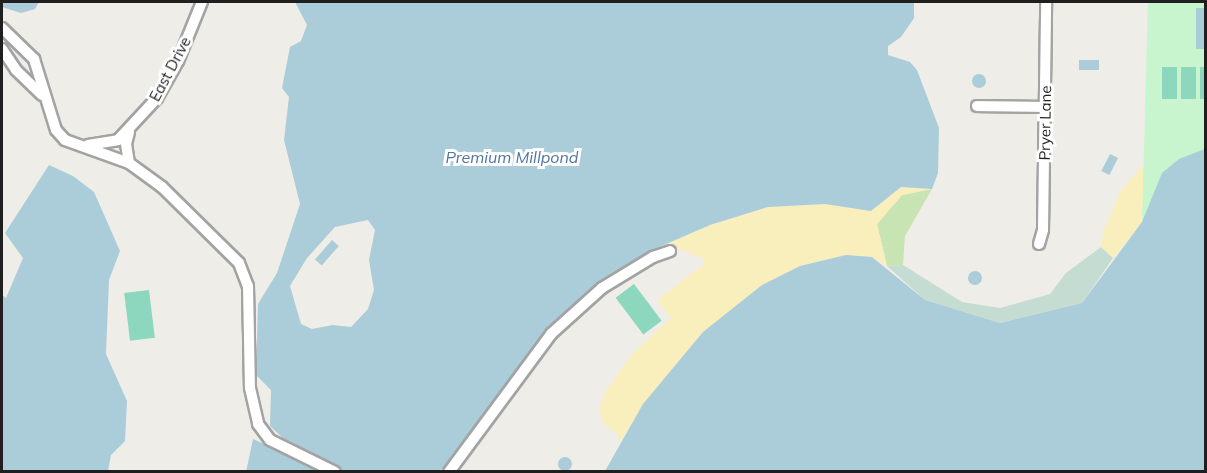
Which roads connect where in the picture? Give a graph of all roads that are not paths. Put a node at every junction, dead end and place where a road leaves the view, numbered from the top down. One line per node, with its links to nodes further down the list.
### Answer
1 (202, 2): 8 (street, East Drive)
2 (1046, 2): 7 (street, Pryer Lane)
3 (2, 28): 5 (street)
4 (2, 49): 5 (street)
5 (42, 94): 9 (street)
6 (977, 106): 7 (street)
7 (1045, 107): 11 (street, Pryer Lane)
8 (129, 132): 9 (street, East Drive); 10 (street)
9 (82, 146): 10 (street)
10 (129, 163): 13 (street)
11 (1039, 244)
12 (670, 251): 14 (street)
13 (335, 471)
14 (449, 471)

